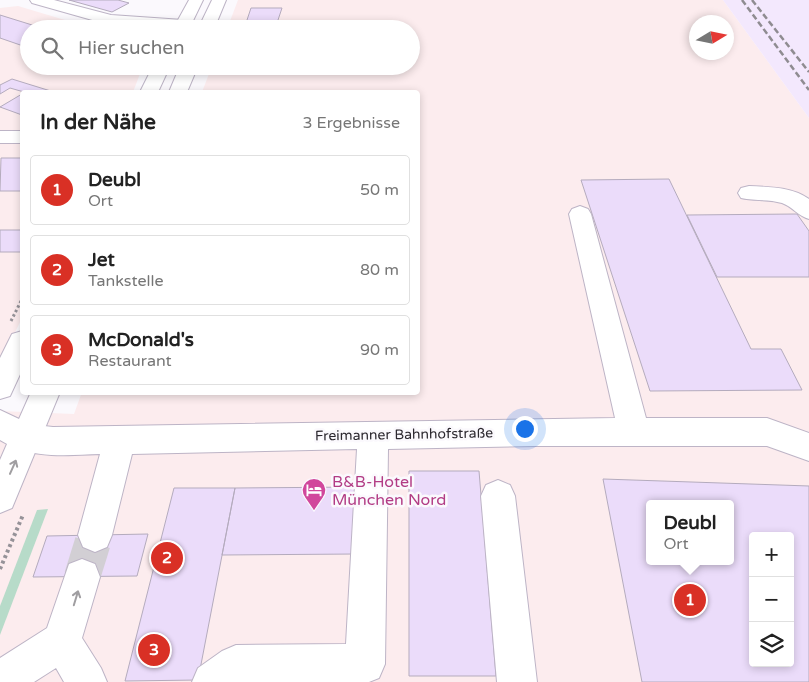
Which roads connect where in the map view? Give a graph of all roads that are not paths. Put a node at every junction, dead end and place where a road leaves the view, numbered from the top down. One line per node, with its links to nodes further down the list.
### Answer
1 (37, 0): 4 (street)
2 (196, 0): 5 (street)
3 (218, 0): 6 (street)
4 (110, 20)
5 (186, 20)
6 (210, 20)
7 (158, 75): 9 (street)
8 (185, 75): 10 (street)
9 (150, 90)
10 (179, 90)
11 (0, 137): 12 (street)
12 (20, 137)
13 (749, 193): 14 (street)
14 (809, 212)
15 (580, 214): 20 (street)
16 (20, 346): 17 (street)
17 (0, 387)
18 (43, 395): 19 (street)
19 (13, 431): 22 (street, Freimanner Bahnhofstraße); 25 (street, one-way to 19)
20 (633, 432): 21 (street, Freimanner Bahnhofstraße); 23 (street, Freimanner Bahnhofstraße)
21 (373, 435): 22 (street, Freimanner Bahnhofstraße); 29 (street)
22 (120, 439): 26 (street)
23 (809, 447)
24 (498, 496): 33 (street)
25 (0, 497)
26 (95, 536)
27 (82, 577): 28 (street, one-way to 27)
28 (62, 641): 30 (street); 31 (street)
29 (371, 673): 32 (street)
30 (0, 680)
31 (87, 682)
32 (212, 682)
33 (517, 682)

